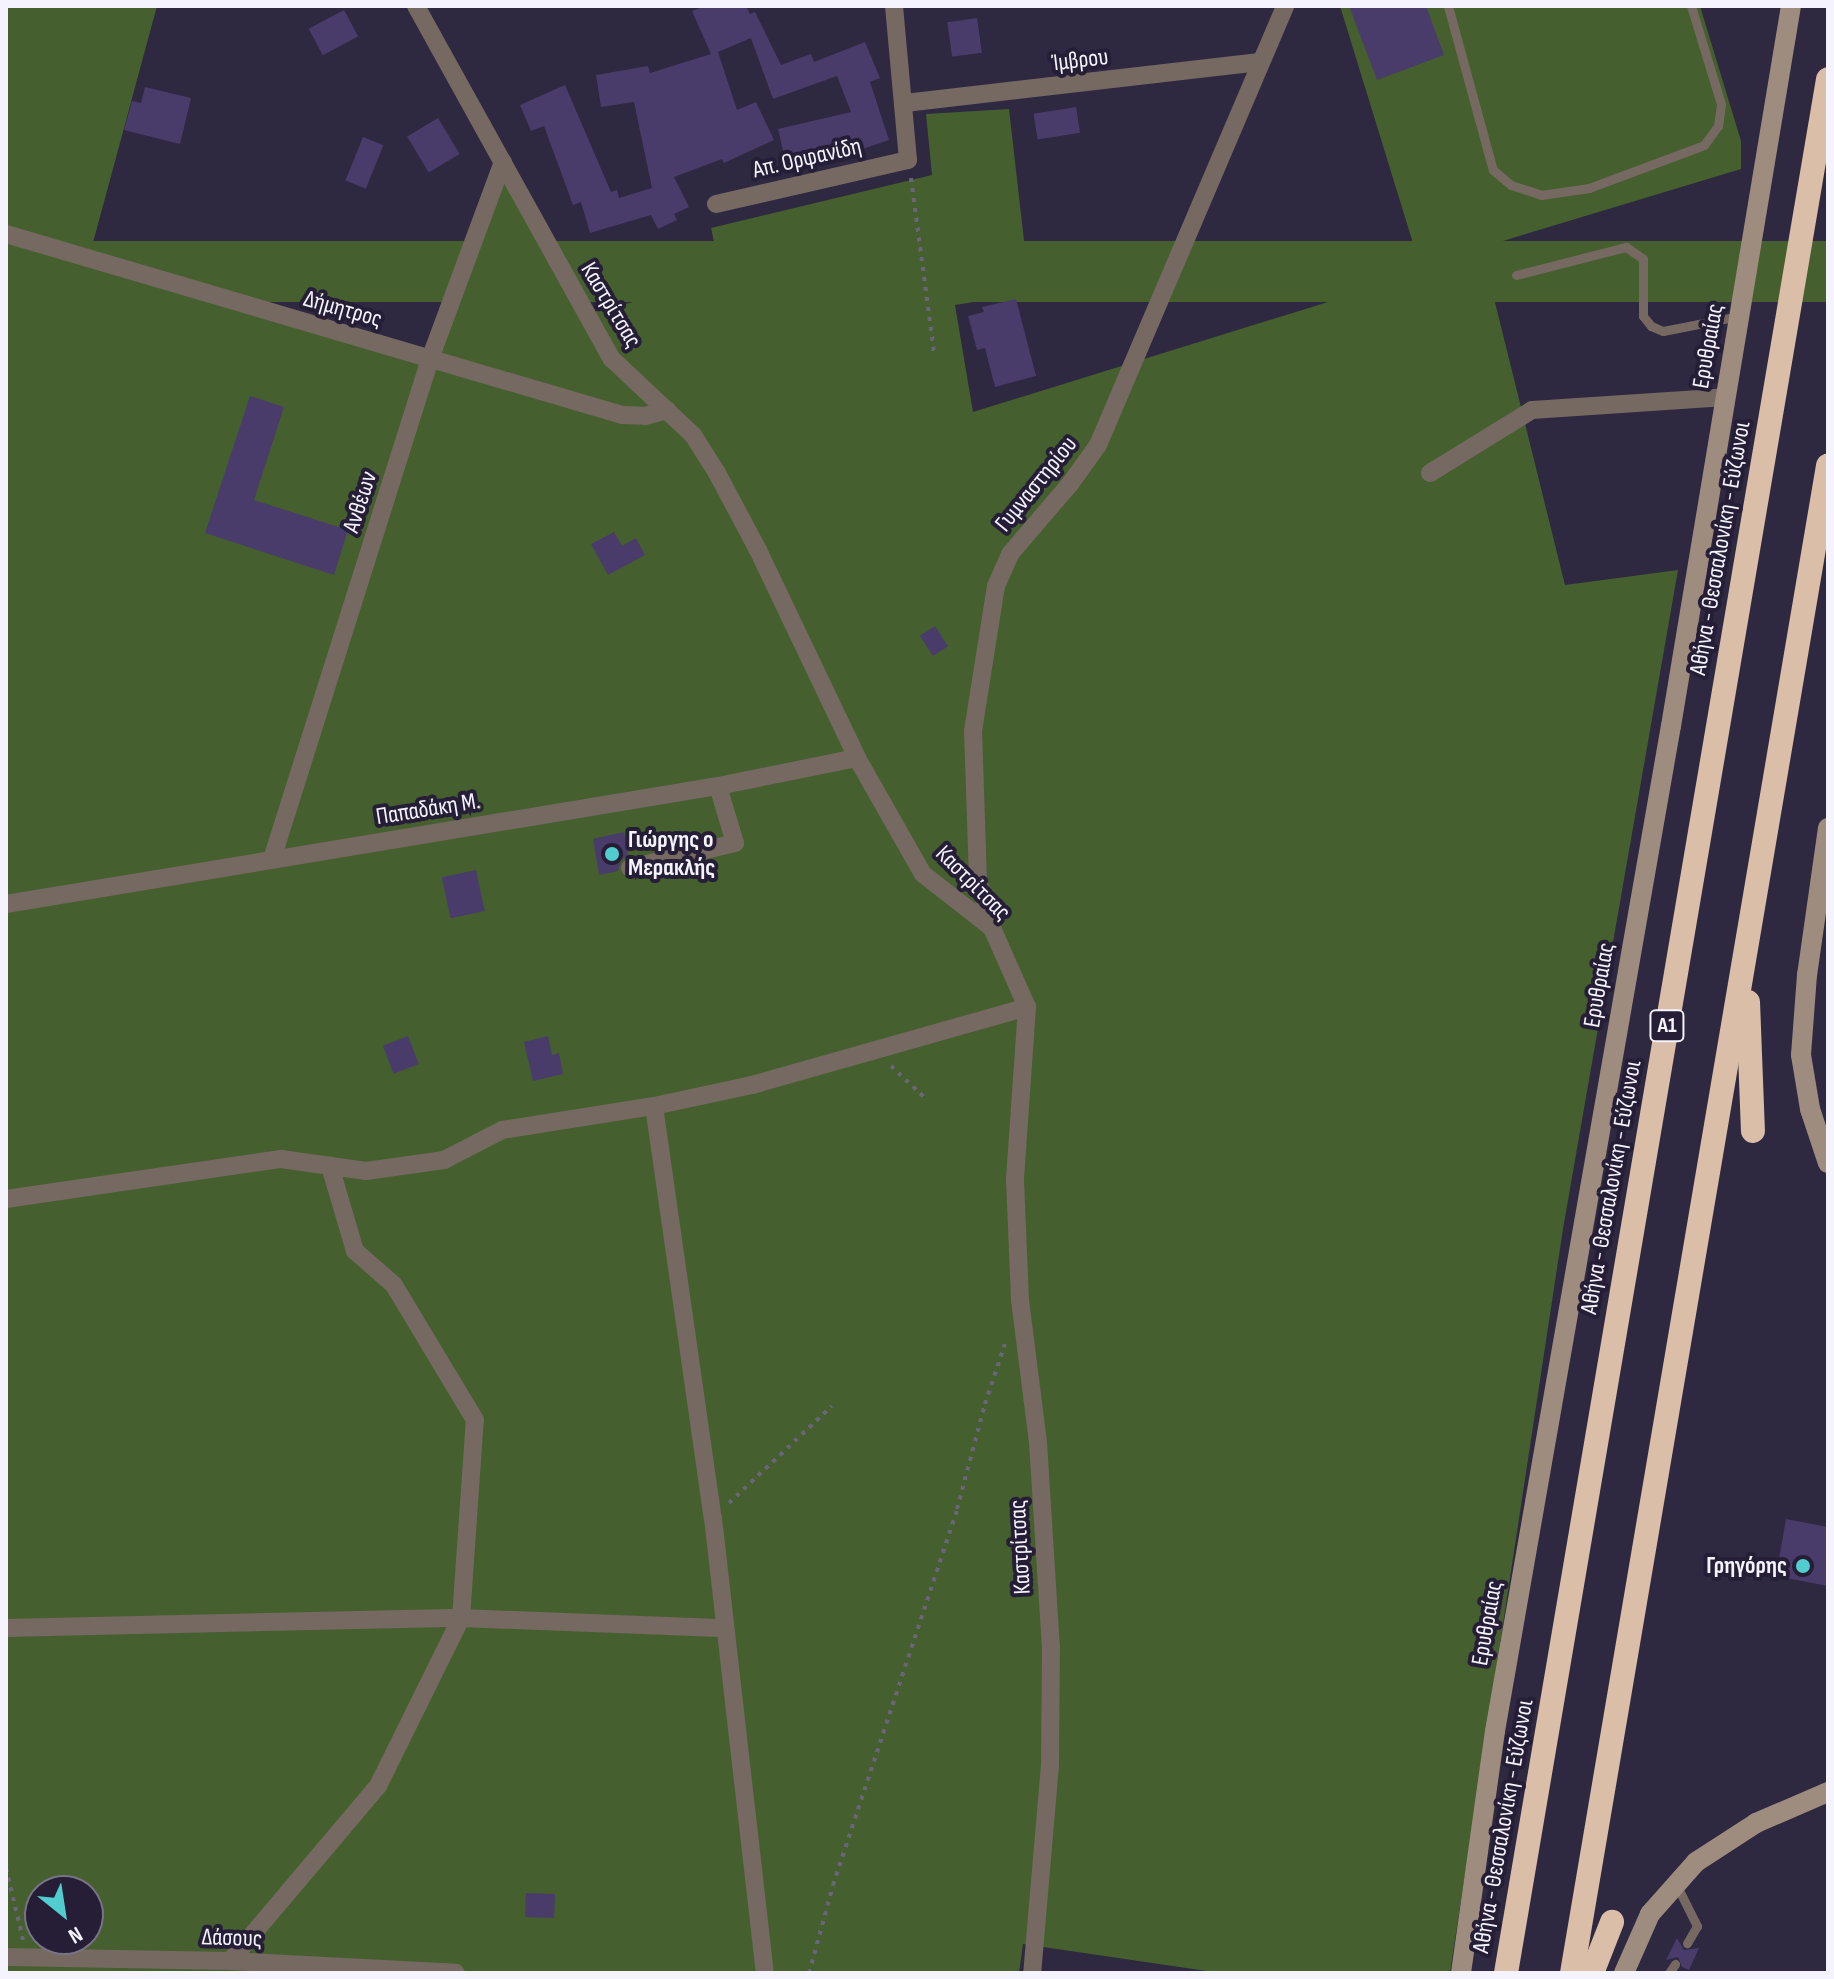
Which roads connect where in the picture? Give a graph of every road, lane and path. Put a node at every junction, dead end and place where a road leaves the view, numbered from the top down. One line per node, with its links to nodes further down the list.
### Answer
1 (416, 6): 11 (street, Καστρίτσας)
2 (894, 6): 9 (street)
3 (1285, 6): 7 (street, Γυμναστηρίου)
4 (1448, 6): 5 (lane)
5 (1691, 6)
6 (1791, 6): 15 (main road, Ερυθραίας)
7 (1260, 62): 9 (street, Ίμβρου); 28 (street, Γυμναστηρίου)
8 (1828, 79): 57 (highway, Αθήνα - Θεσσαλονίκη - Εύζωνοι / Α1)
9 (905, 103): 10 (street)
10 (908, 160): 12 (street, Απ. Ορφανίδη); 16 (path)
11 (503, 162): 17 (street, Ανθέων); 19 (street, Καστρίτσας)
12 (716, 204)
13 (6, 234): 17 (street, Δήμητρος)
14 (1516, 275): 15 (lane)
15 (1739, 316): 18 (main road, Ερυθραίας)
16 (934, 352)
17 (430, 359): 19 (street, Δήμητρος); 25 (street, Ανθέων)
18 (1726, 397): 21 (street); 56 (main road, Ερυθραίας)
19 (667, 410): 22 (street, Καστρίτσας)
20 (1828, 466): 29 (highway)
21 (1430, 473)
22 (857, 758): 23 (street, Παπαδάκη Μ.); 28 (street, Καστρίτσας)
23 (718, 786): 25 (street, Παπαδάκη Μ.); 26 (street)
24 (1828, 828): 35 (main road)
25 (272, 859): 27 (street, Παπαδάκη Μ.)
26 (630, 868)
27 (6, 904)
28 (992, 928): 30 (street, Καστρίτσας)
29 (1746, 951): 34 (highway); 58 (highway)
30 (1027, 1007): 31 (street); 38 (street, Καστρίτσας)
31 (875, 1050): 32 (path); 33 (street)
32 (924, 1097)
33 (654, 1106): 36 (street); 40 (street)
34 (1753, 1131)
35 (1828, 1163)
36 (330, 1166): 37 (street); 41 (street)
37 (6, 1199)
38 (1020, 1300): 54 (path); 55 (street, Καστρίτσας)
39 (832, 1406): 40 (path)
40 (713, 1518): 43 (street)
41 (461, 1618): 42 (street); 43 (street); 51 (street)
42 (6, 1628)
43 (725, 1628): 53 (street)
44 (1828, 1792): 46 (main road)
45 (6, 1868): 50 (path)
46 (1676, 1883): 48 (lane); 60 (main road)
47 (1612, 1922): 59 (highway)
48 (1687, 1943)
49 (6, 1957): 50 (street, Δάσους)
50 (28, 1958): 51 (street, Δάσους)
51 (230, 1961): 52 (street, Δάσους)
52 (456, 1973)
53 (765, 1973)
54 (809, 1973)
55 (1032, 1973)
56 (1461, 1973)
57 (1506, 1973)
58 (1572, 1973)
59 (1592, 1973)
60 (1624, 1973)

